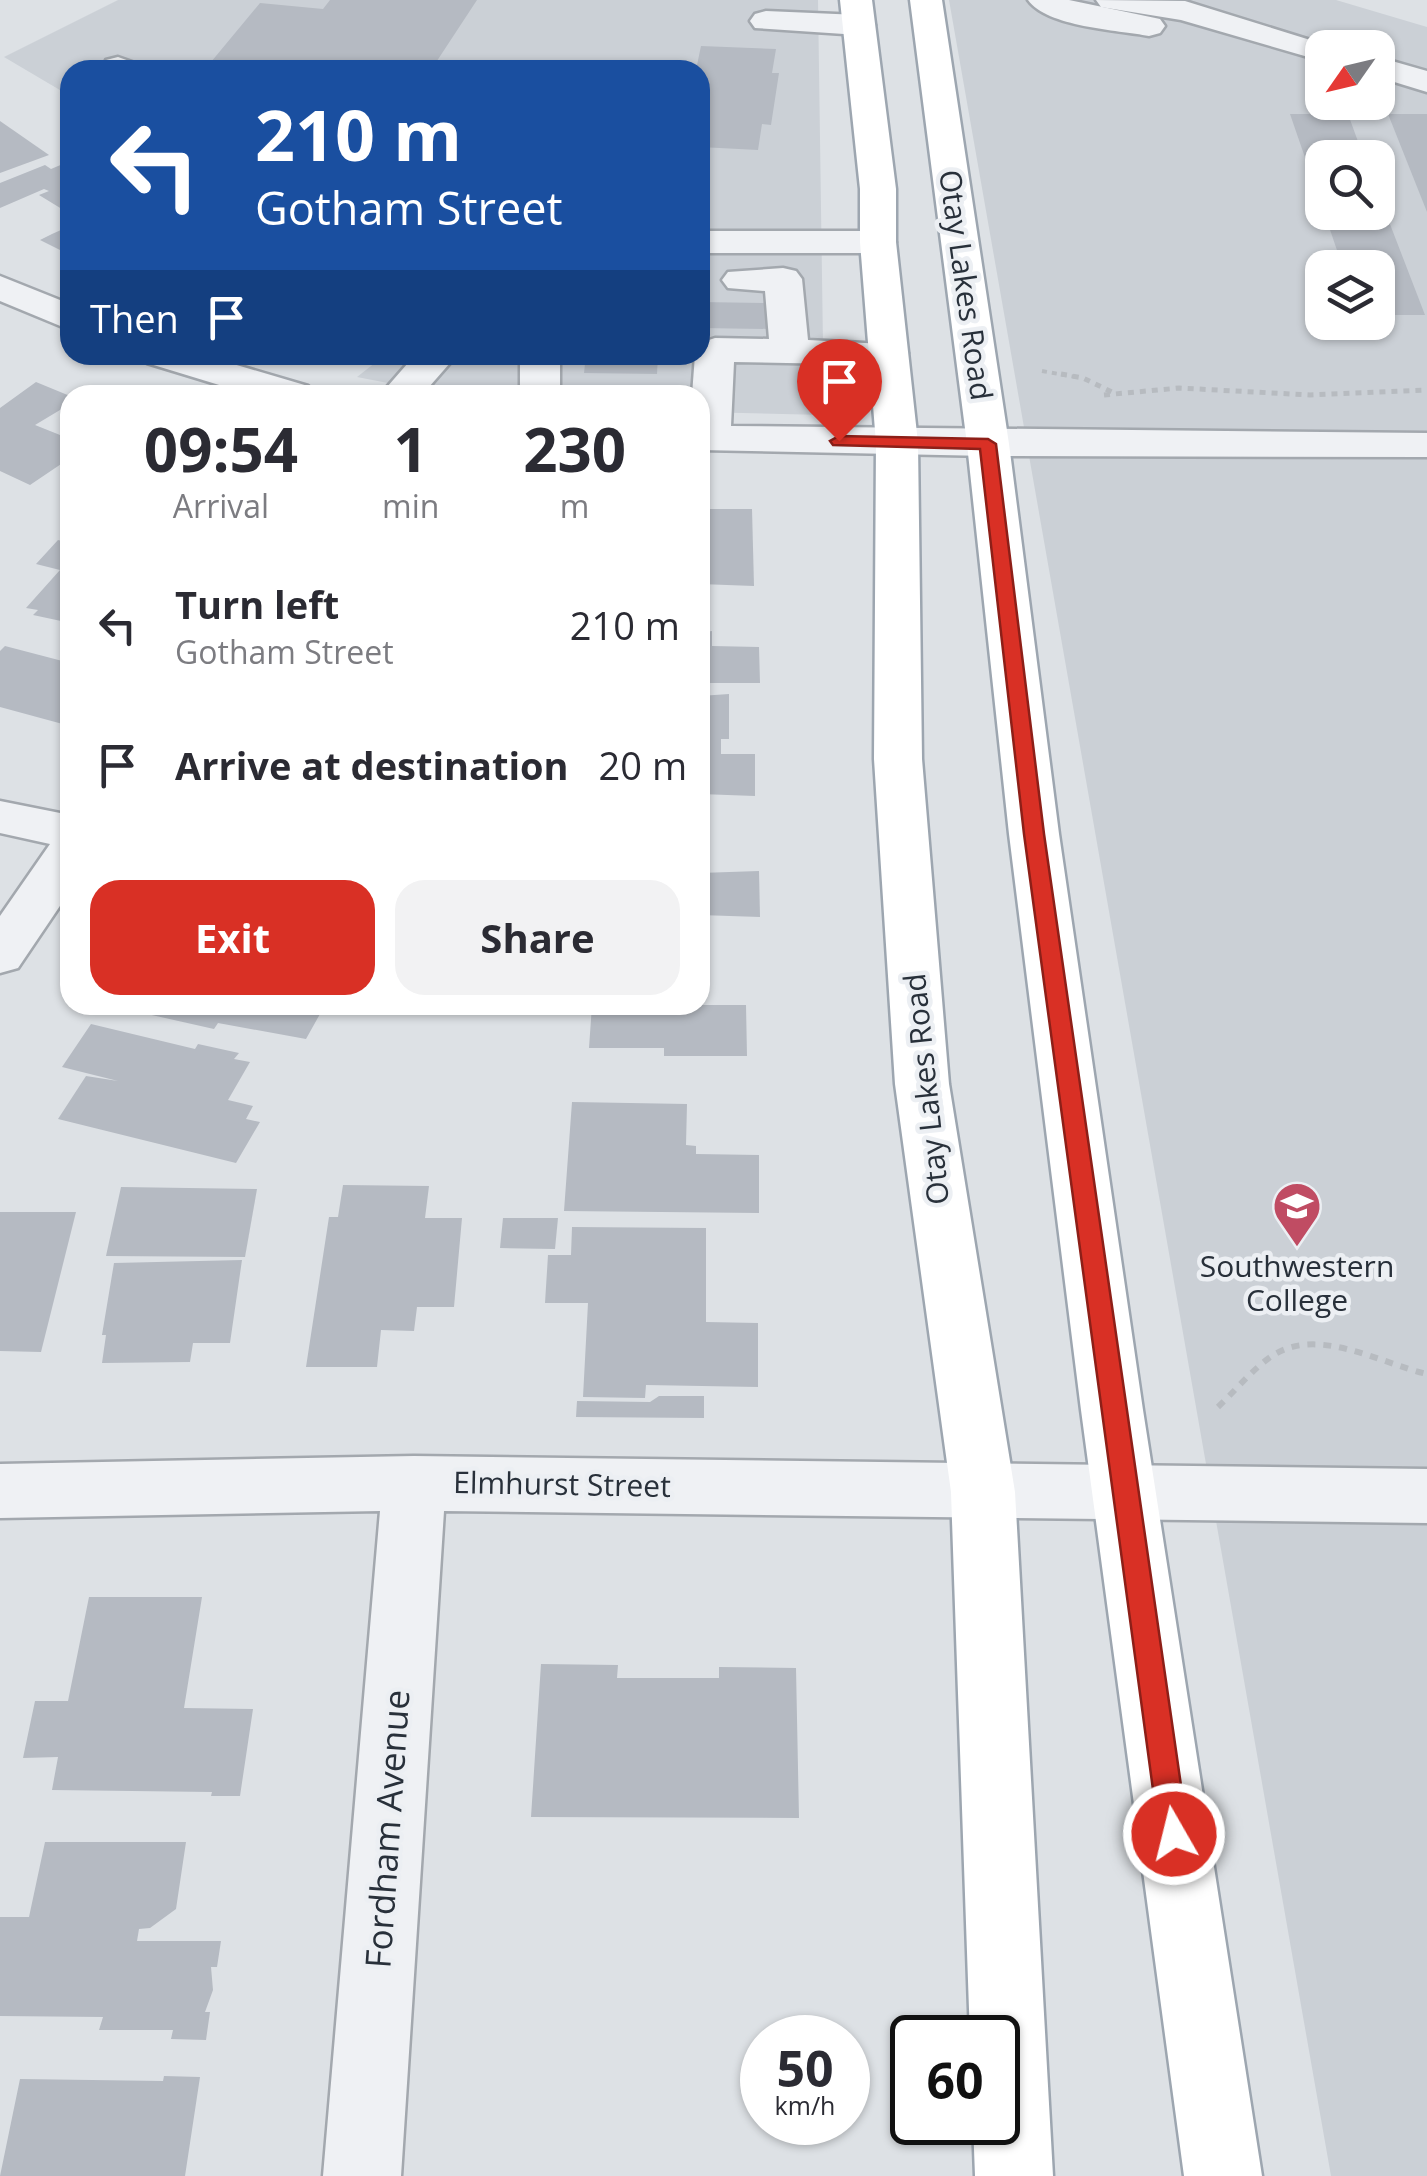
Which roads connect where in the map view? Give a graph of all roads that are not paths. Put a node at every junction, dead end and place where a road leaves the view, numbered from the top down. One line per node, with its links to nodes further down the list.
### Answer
1 (926, 0): 25 (main road, Otay Lakes Road)
2 (1044, 0): 6 (street)
3 (1112, 0): 6 (street)
4 (858, 12): 5 (street); 11 (main road, Otay Lakes Road)
5 (766, 21)
6 (1242, 27): 7 (street)
7 (1305, 46)
8 (1395, 73): 9 (street)
9 (1427, 82)
10 (714, 242): 11 (street); 13 (street)
11 (878, 242): 18 (main road, Otay Lakes Road)
12 (710, 280): 13 (street)
13 (742, 280): 17 (street)
14 (0, 287): 15 (street)
15 (60, 314)
16 (710, 347): 17 (street)
17 (790, 351): 18 (street)
18 (888, 353): 24 (main road, Otay Lakes Road)
19 (194, 365): 21 (street)
20 (428, 365): 22 (street)
21 (261, 385)
22 (409, 385)
23 (710, 438): 24 (street)
24 (897, 443): 25 (street); 33 (main road, Otay Lakes Road)
25 (988, 444): 26 (street); 34 (main road, Otay Lakes Road)
26 (1427, 445)
27 (0, 817): 28 (street)
28 (60, 830)
29 (60, 868): 30 (street)
30 (0, 955)
31 (414, 1483): 32 (street, Elmhurst Street); 33 (street, Elmhurst Street); 36 (street, Fordham Avenue)
32 (0, 1490)
33 (983, 1492): 34 (street, Elmhurst Street); 37 (main road, Otay Lakes Road)
34 (1125, 1493): 35 (street, Elmhurst Street); 38 (main road, Otay Lakes Road)
35 (1427, 1496)
36 (362, 2176)
37 (1014, 2176)
38 (1223, 2176)

